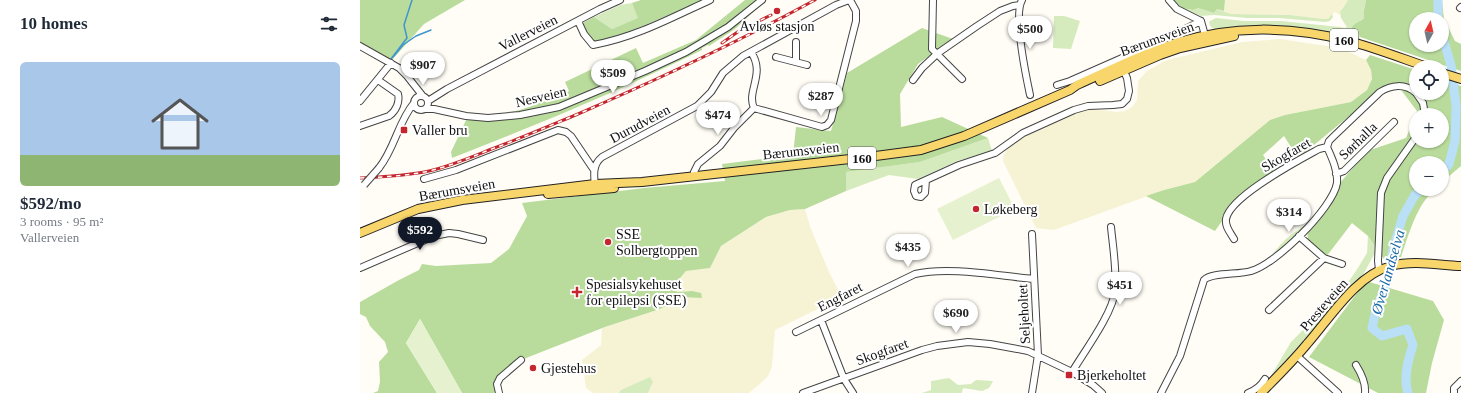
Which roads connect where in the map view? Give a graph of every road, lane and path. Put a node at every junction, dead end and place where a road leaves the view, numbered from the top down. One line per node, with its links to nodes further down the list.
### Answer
1 (620, 0): 8 (street, Vallerveien)
2 (710, 0): 8 (street)
3 (762, 0): 38 (street, Nesveien)
4 (850, 0): 13 (street, Durudveien); 35 (street, Durudveien)
5 (933, 0): 14 (street)
6 (1170, 0): 9 (street)
7 (1021, 3): 14 (street); 31 (street)
8 (578, 21): 29 (street, Vallerveien)
9 (1201, 21): 10 (street); 27 (street, Bærumsveien)
10 (1206, 38): 16 (main road, Bærumsveien / 160); 20 (main road, Bærumsveien / 160)
11 (796, 42): 17 (street)
12 (360, 46): 18 (street)
13 (751, 52): 35 (street); 44 (street, Durudveien)
14 (938, 53): 22 (street); 25 (street)
15 (776, 57): 17 (street)
16 (1409, 61)
17 (796, 62): 19 (street)
18 (391, 64): 24 (street); 26 (street)
19 (807, 65)
20 (1123, 68): 48 (street); 50 (main road, Bærumsveien / 160)
21 (1449, 75): 23 (main road)
22 (962, 79)
23 (1461, 79)
24 (378, 80): 32 (street); 41 (street)
25 (913, 80)
26 (411, 83): 30 (street); 33 (street)
27 (1057, 85)
28 (1409, 88): 43 (street, Skogfaret)
29 (447, 89): 30 (street, Vallerveien); 34 (street, Vallerveien)
30 (422, 95): 33 (street); 34 (street)
31 (1030, 95)
32 (360, 101)
33 (414, 101): 36 (street); 39 (street)
34 (428, 101): 37 (street); 38 (street, Nesveien)
35 (754, 108): 45 (street)
36 (418, 109): 37 (street); 39 (street)
37 (425, 109): 38 (street, Nesveien)
38 (443, 110)
39 (406, 115): 49 (street, bridge)
40 (1394, 122): 46 (street, Sørhalla)
41 (360, 126)
42 (1409, 147): 61 (street)
43 (1327, 148): 46 (street, Sørhalla); 55 (street, Skogfaret)
44 (594, 170): 47 (street); 50 (street)
45 (694, 172)
46 (1336, 174): 54 (street, Sørhalla)
47 (424, 179)
48 (926, 180)
49 (362, 187)
50 (595, 187): 52 (main road, Bærumsveien / 160)
51 (1111, 227): 70 (street)
52 (360, 234)
53 (1032, 234): 62 (street, Seljeholtet)
54 (1299, 236): 57 (street); 79 (street, Sørhalla)
55 (1234, 239)
56 (483, 240): 60 (street)
57 (1324, 258): 58 (street); 63 (street)
58 (1342, 264)
59 (1461, 266): 61 (main road)
60 (360, 268)
61 (1376, 272): 67 (main road, Presteveien)
62 (1034, 279): 64 (street, Engfaret); 66 (street, Seljeholtet)
63 (1269, 310)
64 (821, 320): 65 (street, Engfaret); 71 (street)
65 (796, 332)
66 (1038, 354): 70 (street, Skogfaret); 71 (street, Skogfaret); 77 (street, Seljeholtet)
67 (1296, 356): 81 (main road, Presteveien); 82 (street)
68 (521, 360): 74 (street)
69 (1356, 365): 83 (street)
70 (1072, 372): 78 (street, Skogfaret)
71 (844, 379): 75 (street, Skogfaret); 76 (street)
72 (1265, 379): 80 (street)
73 (1461, 381): 84 (street)
74 (499, 393)
75 (804, 393)
76 (853, 393)
77 (1032, 393)
78 (1102, 393)
79 (1161, 393)
80 (1248, 393)
81 (1261, 393)
82 (1338, 393)
83 (1365, 393)
84 (1454, 393)

